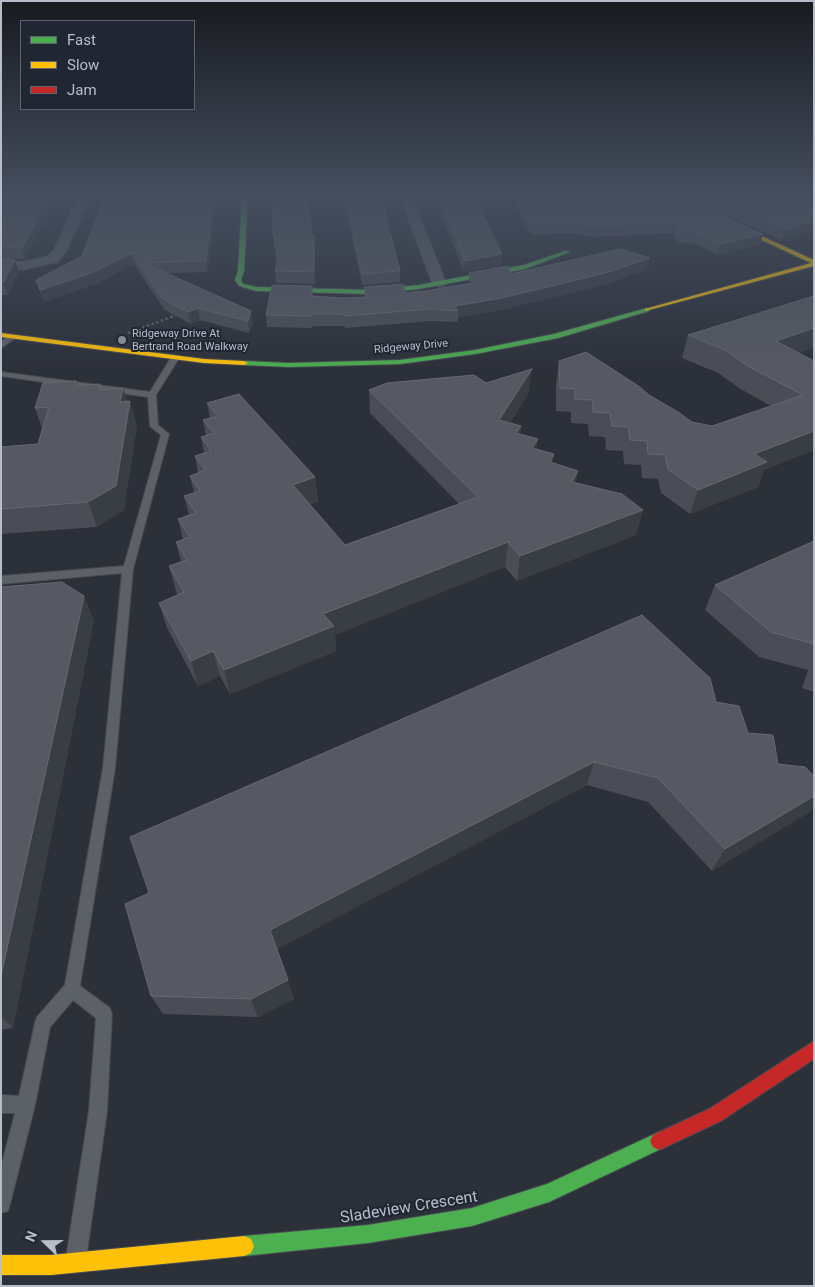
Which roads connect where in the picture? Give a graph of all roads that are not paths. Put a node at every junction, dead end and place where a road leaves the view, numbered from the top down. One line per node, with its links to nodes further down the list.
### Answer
1 (58, 254): 6 (street)
2 (242, 254): 8 (street)
3 (428, 254): 8 (street)
4 (560, 254): 8 (street)
5 (795, 254): 7 (street)
6 (1, 263)
7 (814, 263): 11 (street, Ridgeway Drive)
8 (439, 283)
9 (7, 336): 10 (lane); 11 (street, Ridgeway Drive)
10 (1, 346)
11 (175, 358): 13 (lane)
12 (1, 374): 13 (lane)
13 (152, 394): 14 (lane)
14 (128, 569): 15 (lane); 16 (lane)
15 (1, 580)
16 (72, 989): 19 (lane); 21 (lane)
17 (814, 1049): 21 (street, Sladeview Crescent)
18 (1, 1104): 19 (lane)
19 (26, 1105): 20 (lane)
20 (1, 1204)
21 (75, 1262): 22 (street, Sladeview Crescent)
22 (1, 1265)

